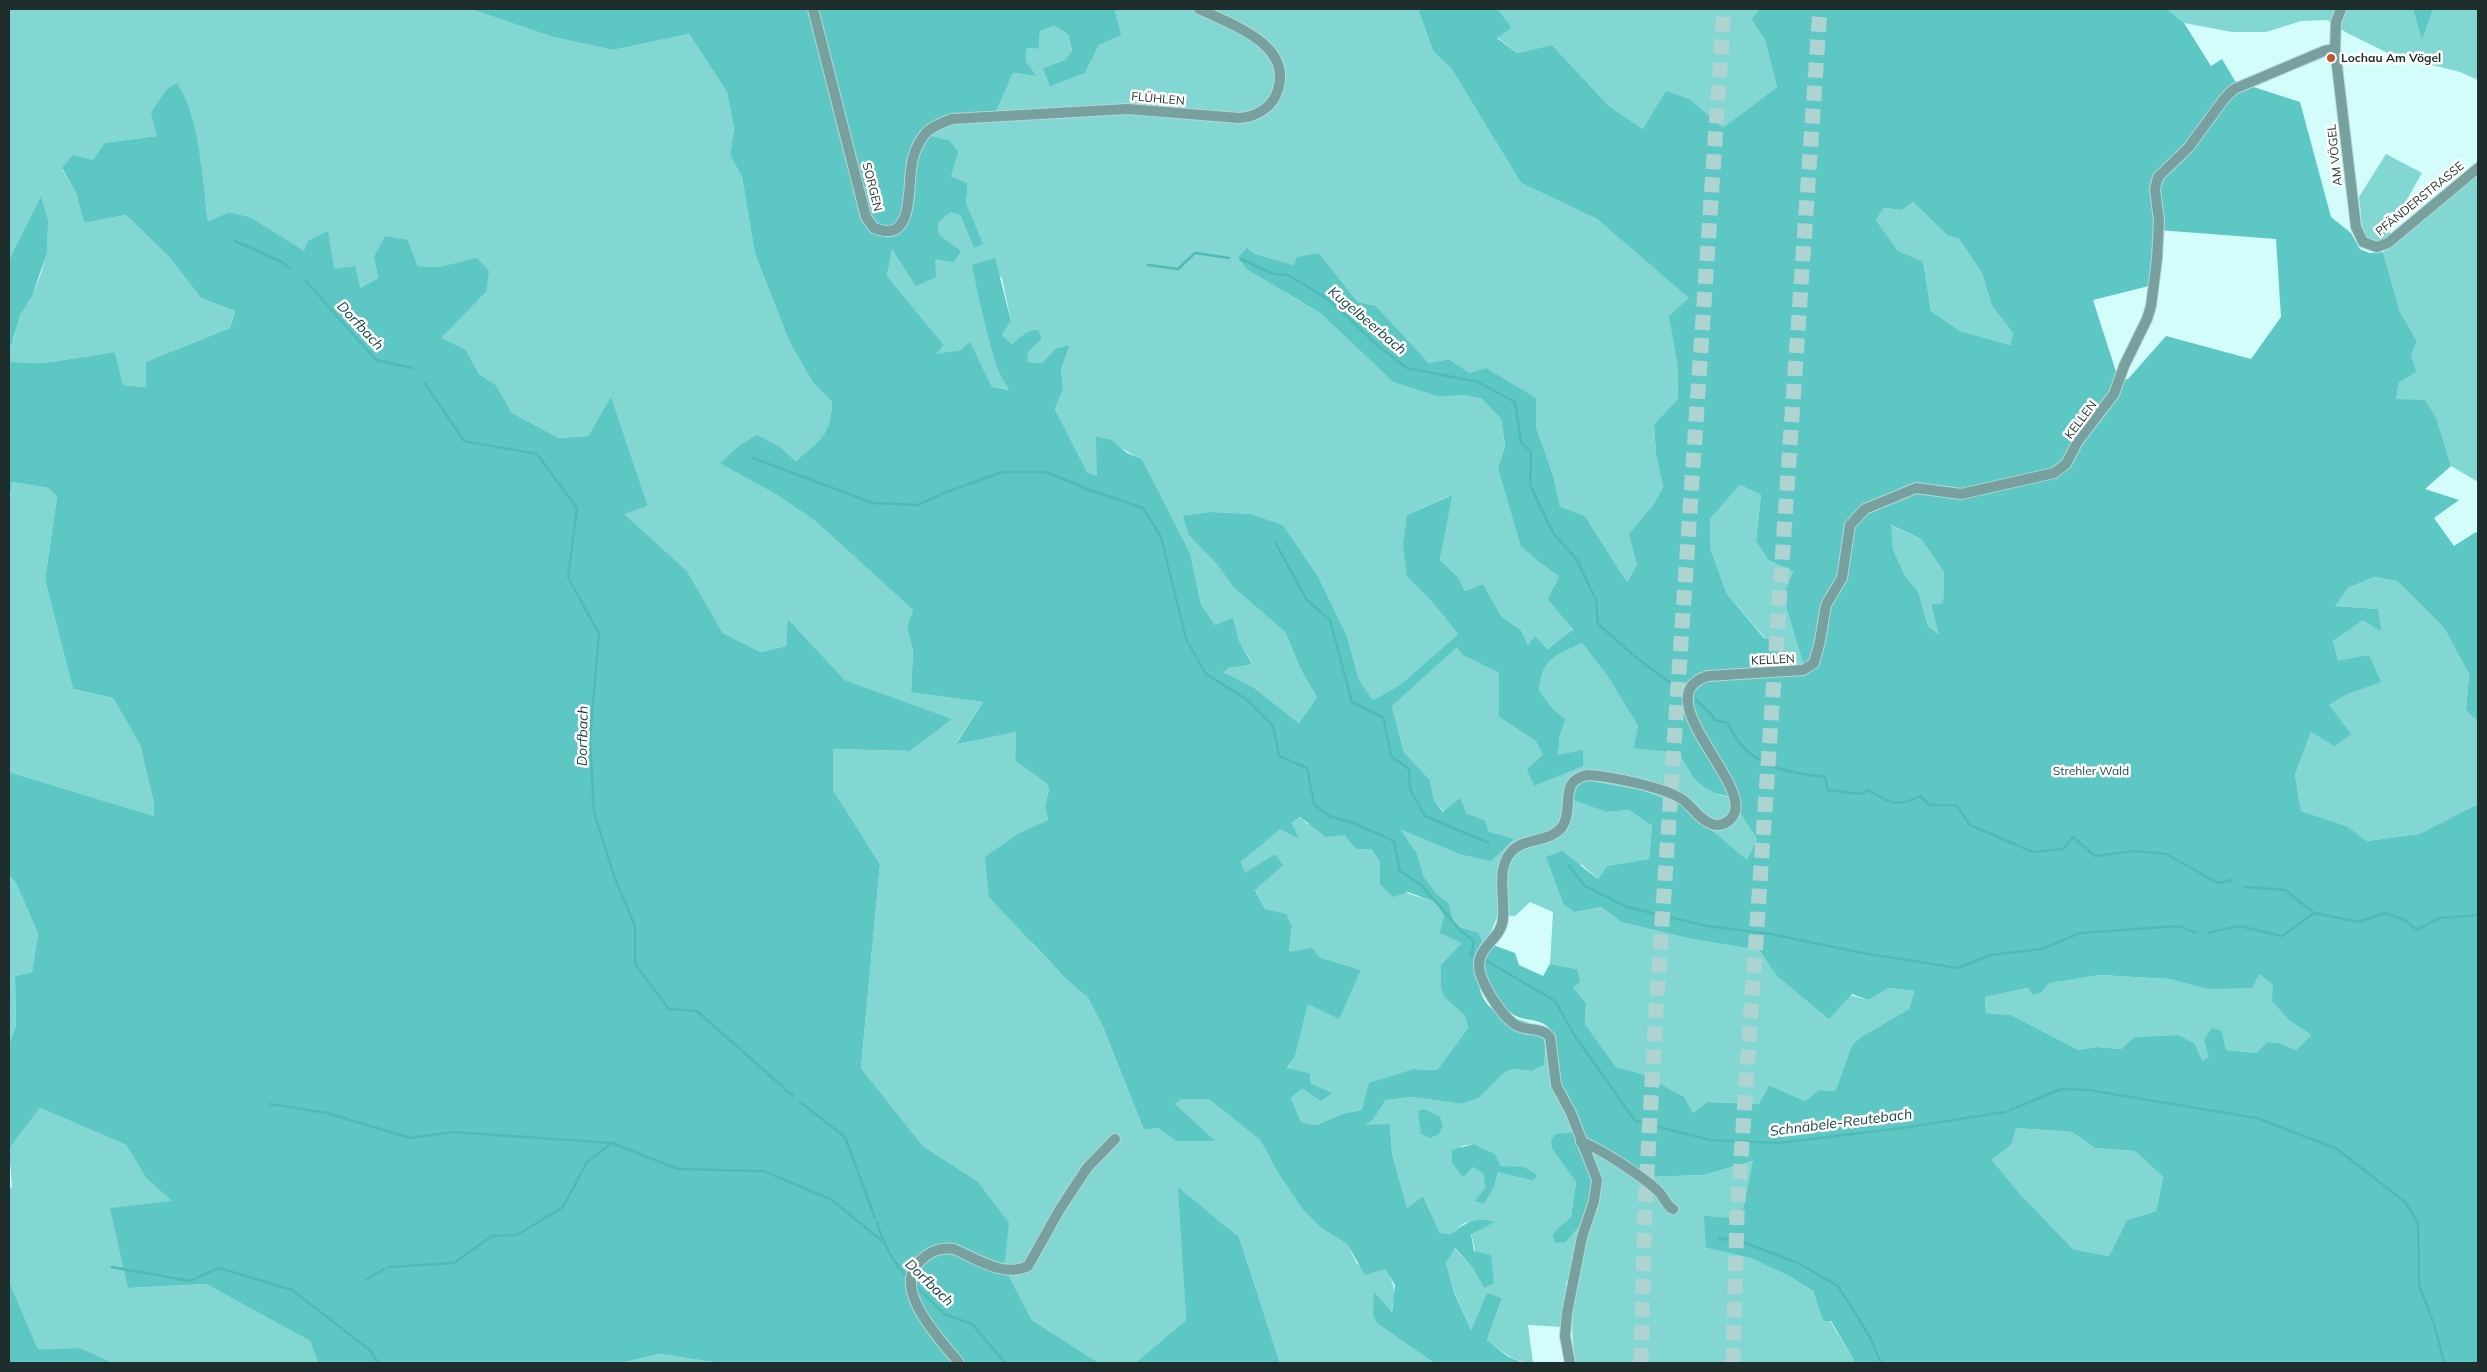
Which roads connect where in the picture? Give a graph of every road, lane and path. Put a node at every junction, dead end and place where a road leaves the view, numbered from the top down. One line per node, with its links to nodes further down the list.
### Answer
1 (813, 9): 5 (street, SORGEN)
2 (1199, 9): 5 (street, FLÜHLEN)
3 (2341, 9): 4 (street, AM VÖGEL)
4 (2335, 49): 7 (street, AM VÖGEL); 9 (street, KELLEN)
5 (1002, 115)
6 (2478, 168): 7 (street, PFÄNDERSTRASSE)
7 (2377, 247)
8 (1115, 1139): 11 (street)
9 (1581, 1142): 10 (street); 12 (street)
10 (1673, 1209)
11 (959, 1363)
12 (1570, 1363)

